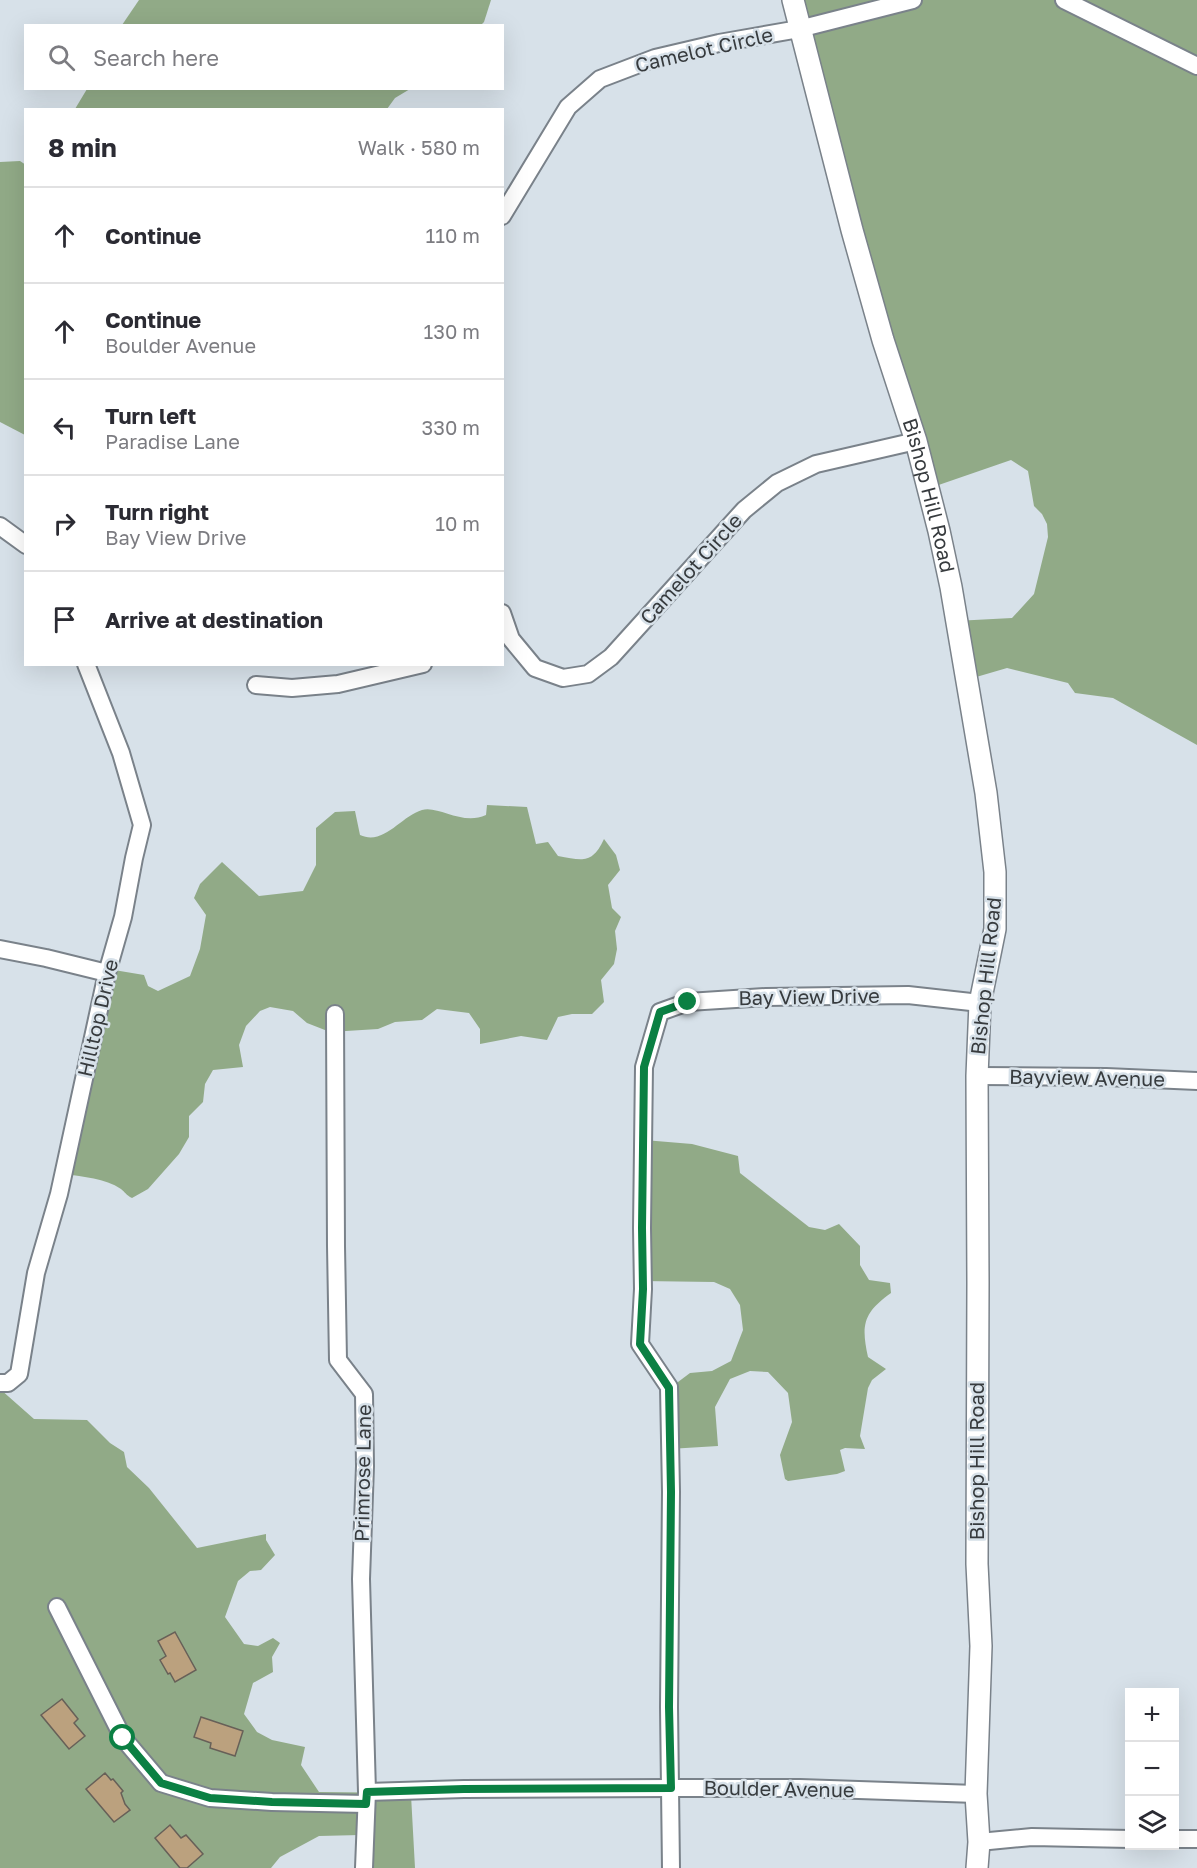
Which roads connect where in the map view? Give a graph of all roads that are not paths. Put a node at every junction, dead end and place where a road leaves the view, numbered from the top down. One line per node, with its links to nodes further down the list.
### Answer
1 (793, 0): 4 (street, Bishop Hill Road)
2 (913, 0): 4 (street, Camelot Circle)
3 (1064, 0): 5 (street)
4 (799, 28): 6 (street, Camelot Circle); 7 (street, Bishop Hill Road)
5 (1197, 66)
6 (504, 213)
7 (916, 441): 11 (street, Camelot Circle); 17 (street, Bishop Hill Road)
8 (0, 526): 9 (street)
9 (24, 544)
10 (504, 624): 11 (street, Camelot Circle)
11 (507, 640)
12 (87, 666): 16 (street, Hilltop Drive)
13 (414, 666): 14 (street)
14 (256, 685)
15 (0, 950): 16 (street)
16 (107, 973): 21 (street, Hilltop Drive)
17 (980, 1003): 19 (street, Bishop Hill Road); 23 (street, Bay View Drive)
18 (335, 1014): 25 (street, Primrose Lane)
19 (977, 1076): 20 (street, Bayview Avenue); 24 (street, Bishop Hill Road)
20 (1197, 1081)
21 (0, 1383)
22 (57, 1608): 25 (street, Boulder Avenue)
23 (671, 1788): 24 (street, Boulder Avenue); 25 (street, Boulder Avenue); 31 (street)
24 (976, 1794): 29 (street, Bishop Hill Road)
25 (366, 1798): 30 (street, Primrose Lane)
26 (1125, 1839): 29 (street)
27 (1179, 1839): 28 (street)
28 (1197, 1839)
29 (979, 1842): 32 (street, Bishop Hill Road)
30 (364, 1868)
31 (671, 1868)
32 (978, 1868)

